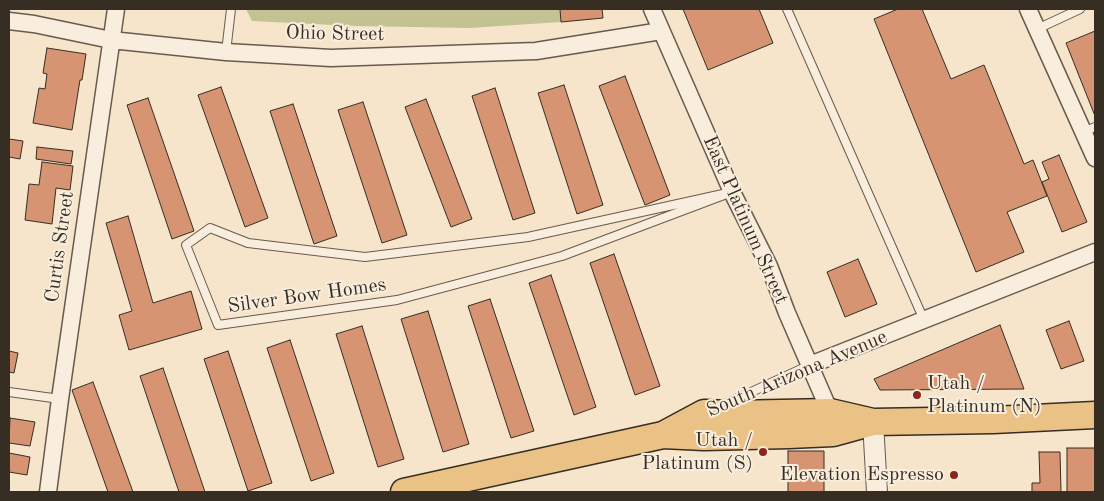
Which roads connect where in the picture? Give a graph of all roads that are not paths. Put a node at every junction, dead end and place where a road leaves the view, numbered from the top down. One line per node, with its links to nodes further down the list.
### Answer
1 (116, 9): 10 (street, Curtis Street)
2 (231, 9): 11 (lane)
3 (652, 9): 9 (street, East Platinum Street)
4 (787, 9): 16 (lane)
5 (1028, 9): 8 (street)
6 (1080, 9): 8 (lane)
7 (9, 21): 10 (street, Ohio Street)
8 (1037, 29): 12 (street)
9 (661, 31): 11 (street, Ohio Street); 14 (street, East Platinum Street)
10 (111, 40): 11 (street, Ohio Street); 19 (street, Curtis Street)
11 (226, 52)
12 (1089, 129): 13 (street)
13 (1095, 158)
14 (732, 192): 14 (lane, Silver Bow Homes); 17 (street, East Platinum Street)
15 (1095, 252): 16 (street, South Arizona Avenue)
16 (924, 320): 17 (street, South Arizona Avenue)
17 (810, 366): 20 (lane, South Arizona Avenue); 22 (street, East Platinum Street)
18 (9, 392): 19 (lane)
19 (60, 399): 25 (street, Curtis Street)
20 (704, 414): 22 (main road); 24 (main road, South Arizona Avenue)
21 (1095, 415): 23 (main road)
22 (835, 421): 23 (main road); 24 (main road)
23 (873, 422): 27 (street)
24 (662, 436): 26 (main road, South Arizona Avenue)
25 (48, 492)
26 (404, 492)
27 (877, 492)

